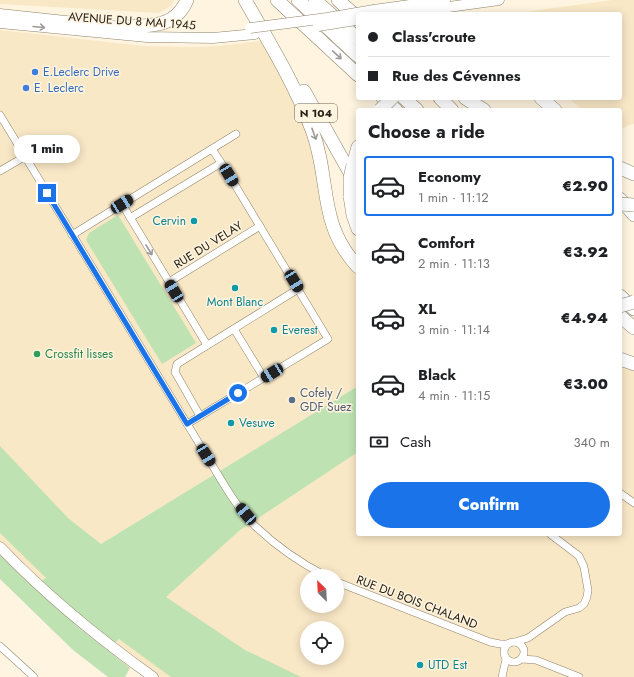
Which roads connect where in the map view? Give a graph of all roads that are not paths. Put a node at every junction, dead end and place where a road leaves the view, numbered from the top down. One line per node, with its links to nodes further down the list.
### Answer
1 (187, 0): 18 (highway)
2 (245, 0): 42 (highway, N 104); 52 (highway, one-way to 52)
3 (277, 0): 22 (highway, one-way to 22)
4 (298, 0): 21 (highway)
5 (314, 0): 20 (highway)
6 (445, 0): 9 (main road, AVENUE DU 8 MAI 1945, bridge)
7 (499, 0): 10 (main road)
8 (342, 3): 13 (highway)
9 (362, 12)
10 (412, 12)
11 (356, 13): 19 (main road, AVENUE DU 8 MAI 1945, bridge)
12 (0, 14): 18 (main road, AVENUE DU 8 MAI 1945)
13 (356, 16)
14 (356, 18): 19 (main road, AVENUE DU 8 MAI 1945, bridge)
15 (0, 23): 16 (main road, AVENUE DU 8 MAI 1945)
16 (15, 25): 17 (main road); 19 (main road, AVENUE DU 8 MAI 1945, one-way to 19)
17 (0, 27)
18 (125, 27): 19 (main road, AVENUE DU 8 MAI 1945)
19 (253, 31)
20 (356, 37)
21 (356, 54)
22 (356, 73)
23 (385, 100): 29 (highway)
24 (390, 100): 28 (highway, bridge)
25 (406, 100): 30 (highway)
26 (468, 100): 31 (highway)
27 (543, 100): 32 (highway)
28 (382, 108)
29 (394, 108)
30 (415, 108)
31 (481, 108)
32 (553, 108)
33 (0, 115): 37 (street)
34 (236, 134): 35 (street)
35 (212, 150): 38 (street); 44 (street)
36 (356, 153): 42 (highway, bridge)
37 (24, 156): 40 (street); 51 (street)
38 (221, 163): 48 (street); 50 (street)
39 (622, 169): 41 (highway)
40 (0, 171)
41 (634, 174)
42 (354, 192): 49 (highway)
43 (622, 201): 47 (highway)
44 (122, 204): 48 (street); 51 (street)
45 (622, 204): 46 (highway, bridge)
46 (634, 205)
47 (634, 215)
48 (130, 218): 53 (street, one-way to 53)
49 (356, 223)
50 (260, 226): 53 (street, RUE DU VELAY); 54 (street)
51 (72, 235): 67 (street)
52 (356, 264)
53 (169, 282): 62 (street)
54 (298, 289): 61 (street); 65 (street)
55 (622, 298): 58 (highway)
56 (634, 302): 57 (highway, bridge)
57 (622, 305)
58 (634, 309)
59 (622, 318): 60 (highway)
60 (634, 328)
61 (234, 329): 62 (street); 65 (street)
62 (207, 345): 66 (street)
63 (622, 360): 64 (highway)
64 (634, 364)
65 (264, 378): 66 (street)
66 (200, 416): 67 (street)
67 (187, 424): 72 (street)
68 (622, 494): 69 (street)
69 (634, 503)
70 (553, 536): 74 (street)
71 (0, 546): 84 (main road)
72 (313, 569)
73 (344, 585): 75 (street, RUE DU BOIS CHALAND)
74 (528, 638): 76 (street); 78 (street)
75 (490, 642): 76 (street); 79 (street)
76 (511, 643): 78 (street); 79 (street)
77 (0, 646): 83 (street)
78 (523, 650): 80 (street); 81 (street)
79 (505, 656): 81 (street); 82 (street)
80 (536, 660): 81 (street); 85 (street)
81 (518, 661): 82 (street)
82 (502, 675)
83 (34, 677)
84 (153, 677)
85 (579, 677)

